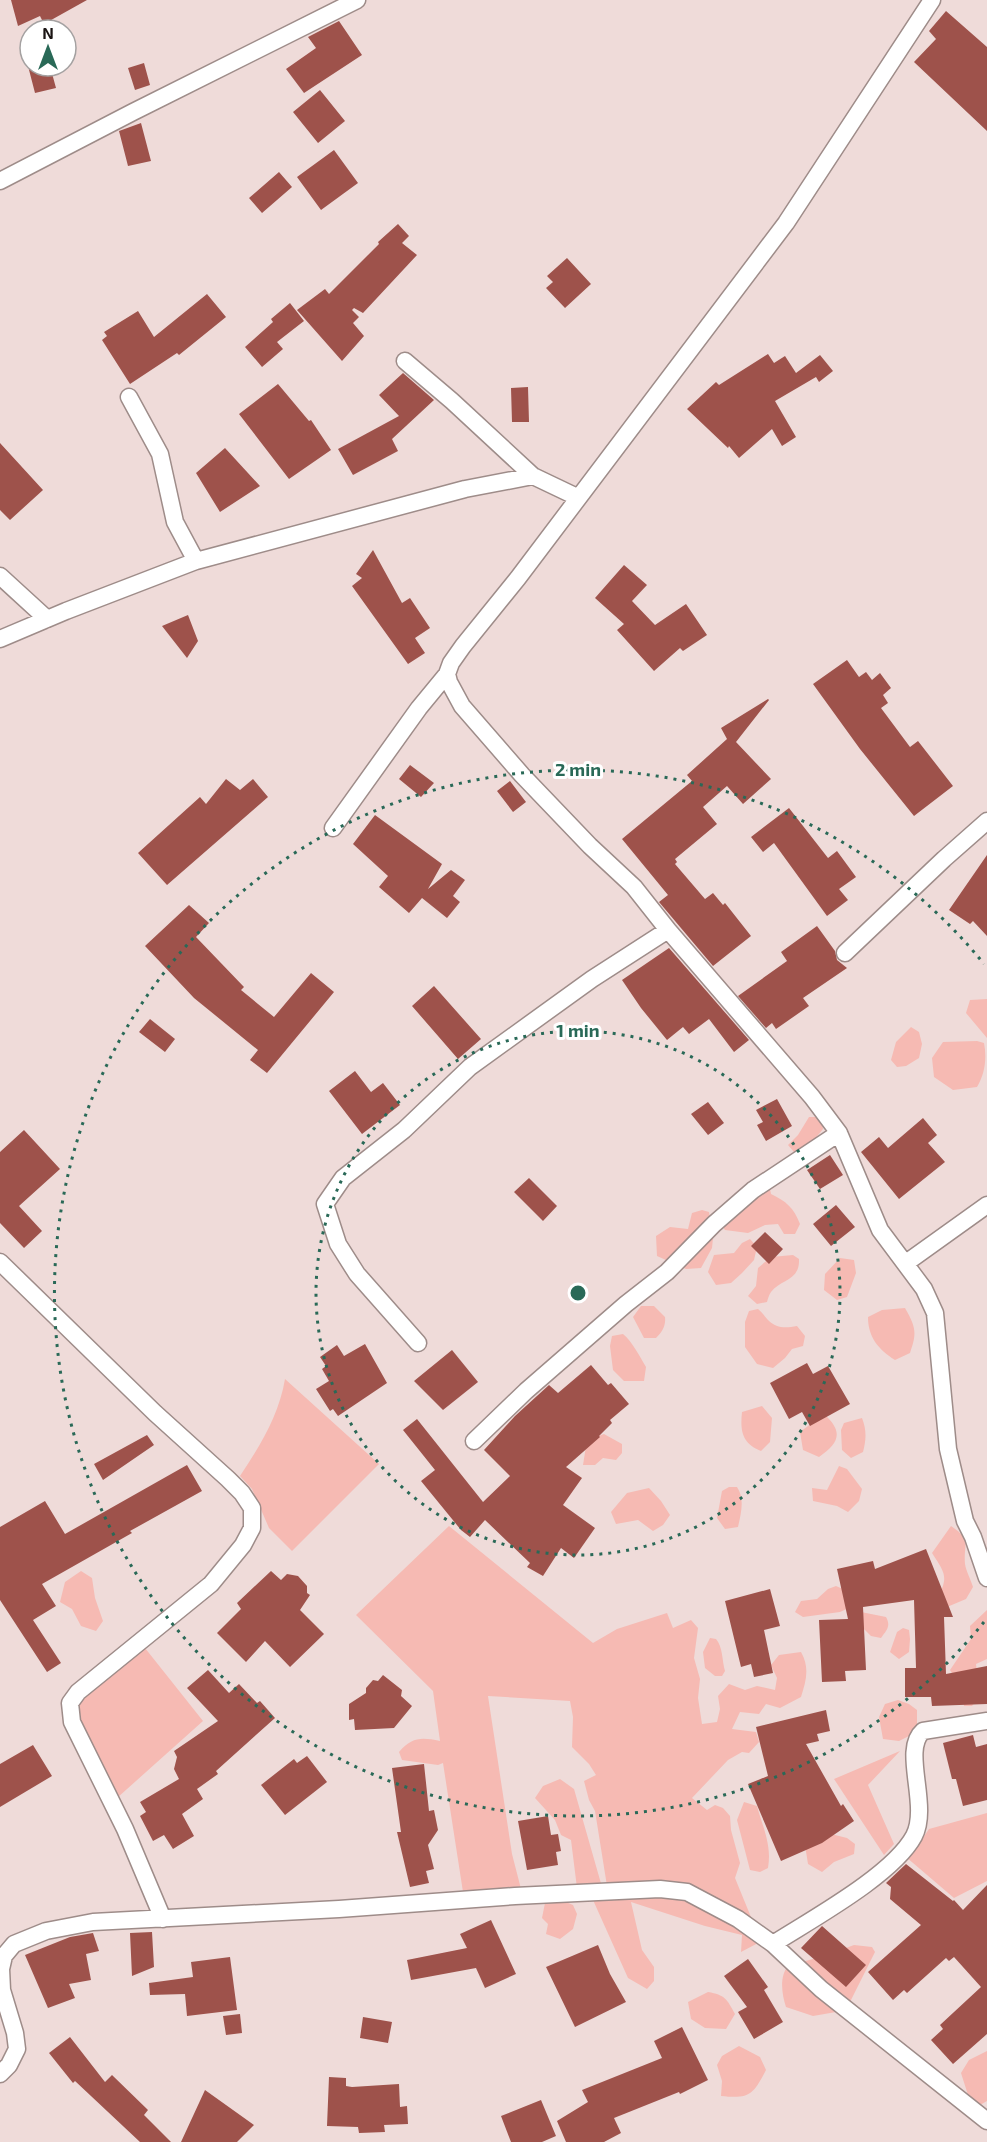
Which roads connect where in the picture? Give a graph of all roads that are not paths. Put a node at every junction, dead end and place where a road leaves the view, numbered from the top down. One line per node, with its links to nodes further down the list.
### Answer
1 (357, 0): 3 (street)
2 (932, 0): 7 (street)
3 (0, 181)
4 (405, 361): 6 (street)
5 (129, 398): 8 (street)
6 (533, 476): 7 (street); 8 (street)
7 (578, 497): 12 (street)
8 (196, 561): 10 (street)
9 (0, 576): 10 (street)
10 (47, 619): 11 (street)
11 (0, 639)
12 (447, 674): 14 (street); 15 (street)
13 (987, 821): 16 (street)
14 (333, 828)
15 (668, 930): 17 (street); 21 (street)
16 (845, 953)
17 (839, 1133): 20 (street); 22 (street)
18 (987, 1205): 20 (street)
19 (0, 1262): 25 (street)
20 (906, 1263): 23 (street)
21 (418, 1343)
22 (474, 1441)
23 (987, 1578)
24 (987, 1721): 26 (street)
25 (163, 1919): 26 (street); 27 (street)
26 (773, 1944): 28 (street)
27 (0, 2074)
28 (987, 2121)

